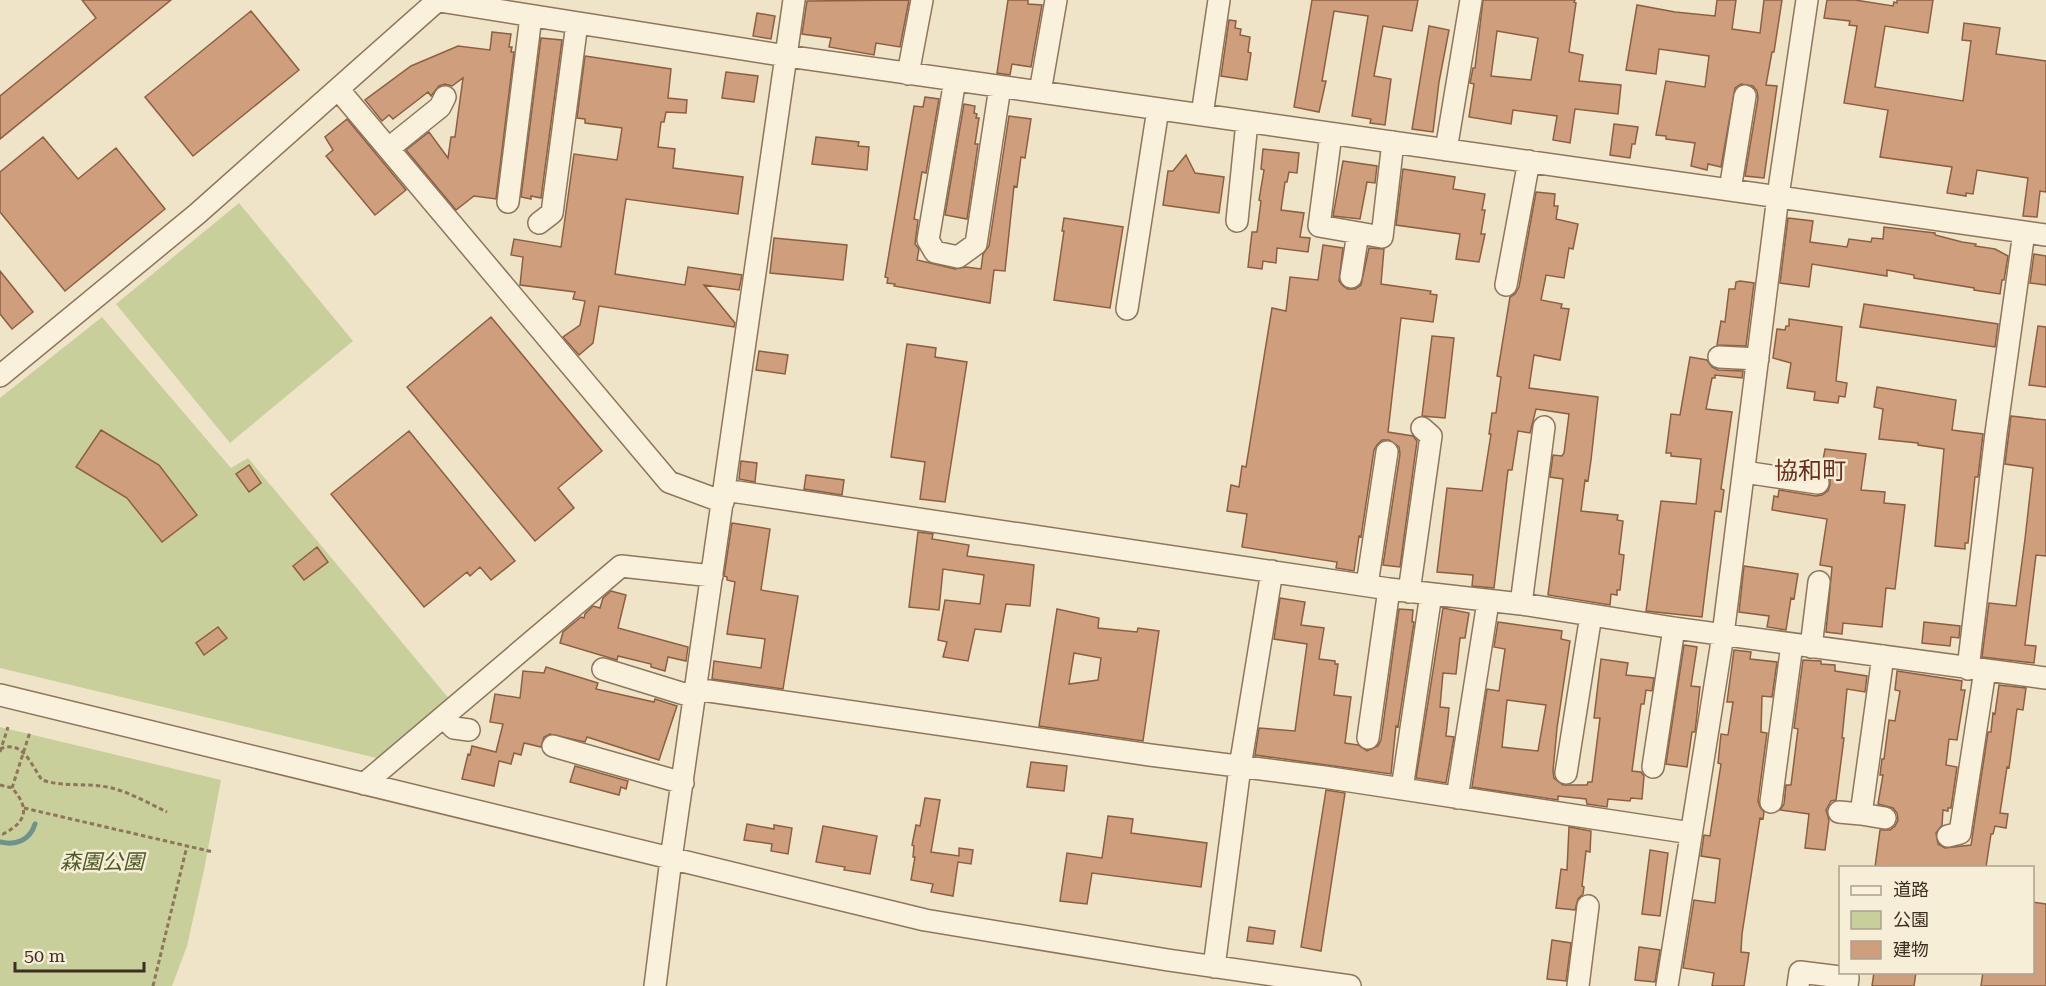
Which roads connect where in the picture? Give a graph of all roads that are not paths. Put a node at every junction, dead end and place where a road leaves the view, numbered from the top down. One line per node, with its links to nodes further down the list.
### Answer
1 (794, 0): 11 (street)
2 (922, 0): 12 (street)
3 (1056, 0): 16 (street)
4 (1219, 0): 20 (street)
5 (1471, 0): 25 (street)
6 (1807, 0): 28 (street)
7 (435, 1): 8 (street); 15 (street)
8 (468, 3): 9 (street)
9 (520, 10): 10 (street); 29 (street)
10 (577, 23): 11 (street); 31 (street)
11 (787, 57): 12 (street); 46 (street)
12 (908, 74): 13 (street)
13 (956, 80): 14 (street); 14 (street)
14 (1000, 87): 16 (street)
15 (338, 89): 24 (street); 40 (street)
16 (1040, 92): 19 (street)
17 (1745, 96): 27 (street)
18 (445, 97): 24 (street)
19 (1158, 109): 20 (street); 37 (street)
20 (1202, 115): 21 (street)
21 (1247, 122): 22 (street); 30 (street)
22 (1331, 134): 23 (street); 33 (street)
23 (1394, 142): 25 (street); 33 (street)
24 (388, 148): 46 (street)
25 (1446, 150): 26 (street)
26 (1529, 161): 27 (street); 36 (street)
27 (1730, 190): 28 (street)
28 (1778, 196): 32 (street); 39 (street)
29 (508, 202)
30 (1237, 220)
31 (539, 223)
32 (2024, 232): 34 (street); 60 (street)
33 (1358, 233): 35 (street)
34 (2046, 235)
35 (1351, 277)
36 (1506, 285)
37 (1127, 309)
38 (1719, 357): 39 (street)
39 (1758, 359): 44 (street)
40 (0, 376)
41 (1544, 427): 54 (street)
42 (1422, 428): 51 (street)
43 (1387, 452): 50 (street)
44 (1744, 472): 45 (street); 57 (street)
45 (1818, 483)
46 (723, 496): 47 (street); 48 (street)
47 (1272, 571): 50 (street); 69 (street)
48 (712, 576): 63 (street); 65 (street)
49 (1819, 582): 58 (street)
50 (1367, 585): 51 (street)
51 (1399, 590): 52 (street); 67 (street)
52 (1431, 594): 53 (street); 74 (street)
53 (1488, 602): 54 (street); 75 (street)
54 (1521, 604): 55 (street)
55 (1591, 615): 56 (street); 71 (street)
56 (1674, 628): 57 (street); 70 (street)
57 (1723, 634): 58 (street); 80 (street)
58 (1801, 645): 59 (street); 76 (street)
59 (1883, 656): 60 (street); 78 (street)
60 (1977, 669): 61 (street); 81 (street)
61 (2046, 678)
62 (612, 679): 63 (street)
63 (695, 693): 69 (street); 72 (street)
64 (0, 695): 73 (street)
65 (443, 717): 66 (street); 73 (street)
66 (469, 730)
67 (1368, 738)
68 (553, 747): 72 (street)
69 (1240, 767): 74 (street); 84 (street)
70 (1653, 767)
71 (1566, 773)
72 (683, 783): 82 (street)
73 (364, 784): 82 (street)
74 (1402, 789): 75 (street)
75 (1457, 798): 80 (street)
76 (1771, 802)
77 (1839, 812): 78 (street)
78 (1861, 814): 79 (street)
79 (1885, 818)
80 (1691, 833): 88 (street)
81 (1948, 836)
82 (671, 859): 84 (street); 85 (street)
83 (1588, 906): 87 (street)
84 (1214, 967): 86 (street)
85 (655, 986)
86 (1350, 986)
87 (1578, 986)
88 (1667, 986)
89 (1798, 986): 90 (street)
90 (1847, 986)

